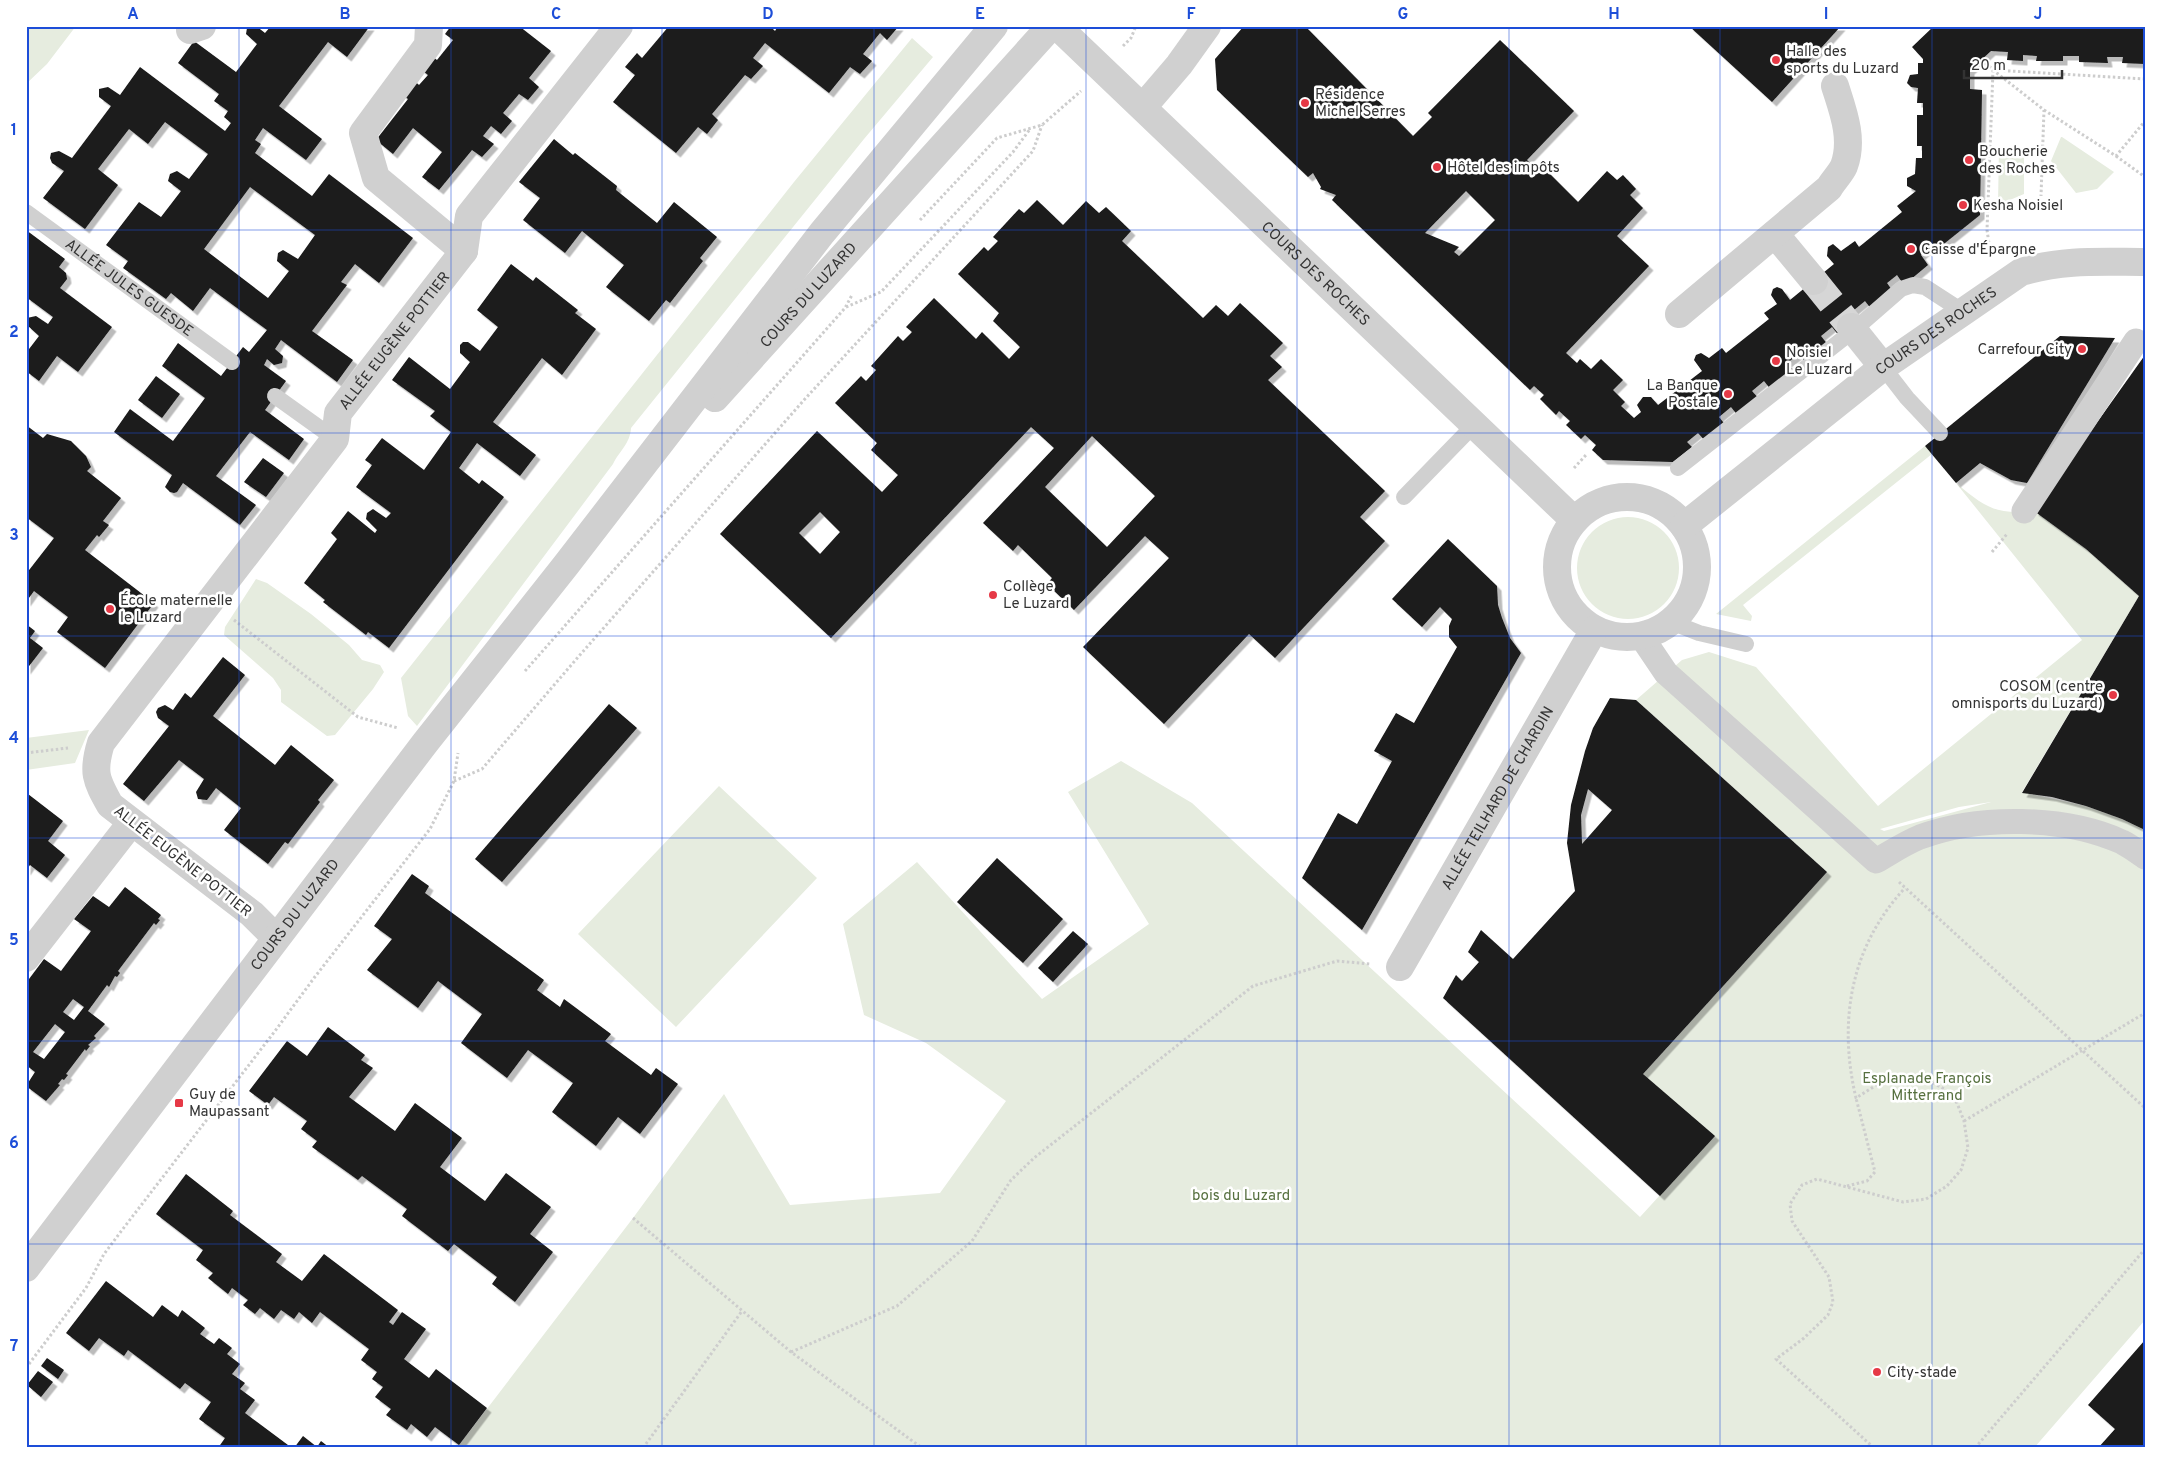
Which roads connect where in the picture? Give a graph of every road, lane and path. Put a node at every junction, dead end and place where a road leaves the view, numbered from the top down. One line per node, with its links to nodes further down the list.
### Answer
1 (429, 26): 22 (street)
2 (619, 26): 22 (street, ALLÉE EUGÈNE POTTIER)
3 (994, 26): 44 (street, COURS DU LUZARD)
4 (1051, 26): 44 (street, COURS DU LUZARD)
5 (1057, 26): 11 (street, COURS DES ROCHES)
6 (1207, 26): 11 (street)
7 (1982, 58): 8 (path)
8 (1993, 70): 9 (path); 12 (path); 20 (path)
9 (2145, 79)
10 (1835, 86): 21 (street)
11 (1143, 107): 34 (street, COURS DES ROCHES)
12 (2044, 110): 15 (path); 17 (path)
13 (2145, 121): 15 (path)
14 (1042, 125): 55 (path)
15 (2116, 156): 16 (path)
16 (2145, 177)
17 (2041, 196)
18 (26, 212): 31 (lane, ALLÉE JULES GUESDE)
19 (919, 222): 26 (path)
20 (1987, 230)
21 (1775, 234): 24 (street); 28 (street)
22 (464, 251): 36 (street, ALLÉE EUGÈNE POTTIER)
23 (2145, 262): 27 (street, COURS DES ROCHES)
24 (1814, 281)
25 (854, 292): 26 (path)
26 (845, 308): 50 (path)
27 (1962, 311): 29 (lane); 32 (street, COURS DES ROCHES)
28 (1679, 314)
29 (1852, 328): 32 (street); 39 (lane)
30 (2136, 341): 41 (street)
31 (232, 362)
32 (1883, 367): 35 (lane); 43 (street, COURS DES ROCHES)
33 (275, 396): 36 (lane)
34 (1474, 425): 40 (lane); 42 (street, COURS DES ROCHES)
35 (1940, 434)
36 (335, 439): 45 (street, ALLÉE EUGÈNE POTTIER)
37 (1586, 455): 38 (path)
38 (1574, 468)
39 (1678, 468)
40 (1404, 497)
41 (2024, 511)
42 (1574, 520): 43 (street); 47 (street)
43 (1684, 526): 46 (street)
44 (566, 565): 60 (street, COURS DU LUZARD)
45 (210, 602): 51 (path); 52 (street, ALLÉE EUGÈNE POTTIER)
46 (1671, 622): 48 (street); 49 (lane)
47 (1594, 630): 48 (street); 62 (street, ALLÉE TEILHARD DE CHARDIN)
48 (1640, 636): 58 (street)
49 (1746, 644)
50 (523, 673)
51 (403, 730)
52 (101, 744): 54 (path); 56 (street, ALLÉE EUGÈNE POTTIER)
53 (459, 748): 55 (path)
54 (26, 753)
55 (454, 781): 74 (path)
56 (131, 823): 60 (street, ALLÉE EUGÈNE POTTIER); 61 (street)
57 (2145, 857): 58 (street)
58 (1876, 861): 59 (path)
59 (1905, 888): 64 (path); 65 (path)
60 (276, 938): 71 (street, COURS DU LUZARD)
61 (26, 958)
62 (1400, 967): 73 (path)
63 (2145, 1013): 64 (path)
64 (2082, 1051): 66 (path); 67 (path)
65 (1856, 1098): 67 (path); 68 (path)
66 (2145, 1108)
67 (1964, 1121): 68 (path)
68 (1846, 1186): 77 (path)
69 (633, 1218): 72 (path)
70 (2145, 1249): 78 (path)
71 (26, 1268)
72 (742, 1311): 73 (path); 75 (path)
73 (791, 1352): 76 (path)
74 (26, 1368)
75 (643, 1448)
76 (922, 1448)
77 (1874, 1448)
78 (1974, 1448)

